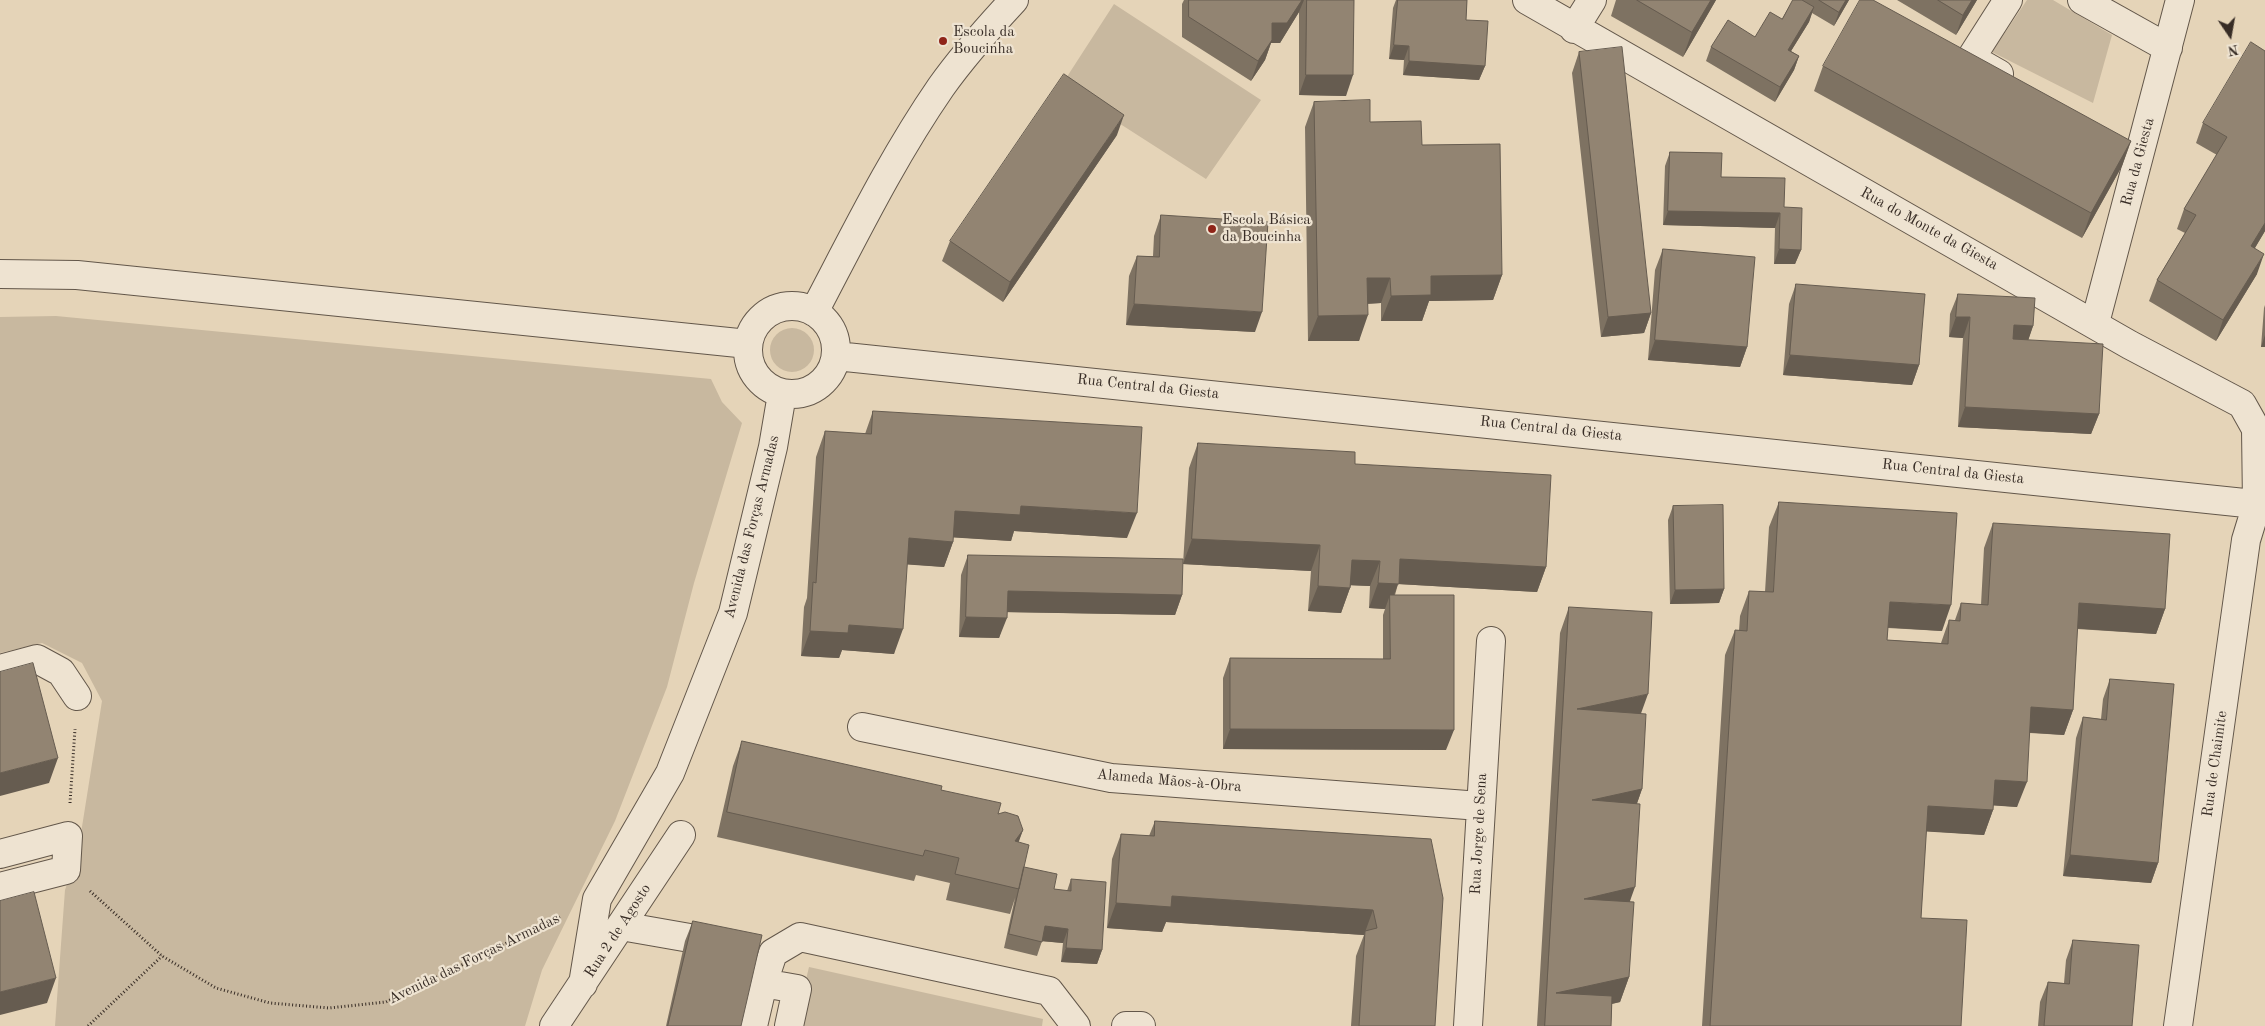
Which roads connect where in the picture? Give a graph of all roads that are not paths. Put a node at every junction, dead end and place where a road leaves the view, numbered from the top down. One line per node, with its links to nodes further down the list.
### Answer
1 (1014, 0): 13 (street)
2 (1527, 0): 7 (street, Rua do Monte da Giesta)
3 (1592, 0): 7 (street)
4 (2008, 0): 9 (street)
5 (2082, 0): 8 (street)
6 (2180, 0): 8 (street, Rua da Giesta)
7 (1574, 29): 14 (street, Rua do Monte da Giesta)
8 (2168, 48): 11 (street, Rua da Giesta)
9 (2022, 88)
10 (2114, 141): 11 (street)
11 (2139, 155): 14 (street, Rua da Giesta)
12 (0, 274): 15 (street)
13 (814, 312): 15 (street); 16 (street)
14 (2095, 323): 18 (street, Rua do Monte da Giesta)
15 (748, 344): 17 (street)
16 (836, 356): 17 (street); 18 (street, Rua Central da Giesta)
17 (782, 394): 30 (street, Avenida das Forças Armadas)
18 (2261, 504): 36 (street, Rua de Chaimite)
19 (1491, 641): 23 (street, Rua Jorge de Sena)
20 (0, 669): 21 (street)
21 (78, 696)
22 (862, 727): 23 (street, Alameda Mãos-à-Obra)
23 (1480, 806): 35 (street, Rua Jorge de Sena)
24 (681, 835): 27 (street, Rua 2 de Agosto)
25 (0, 854): 26 (street)
26 (0, 887)
27 (621, 926): 28 (street); 30 (street, Rua 2 de Agosto)
28 (773, 953): 29 (street); 34 (street)
29 (763, 983): 32 (street); 33 (street)
30 (583, 984): 31 (street, Rua 2 de Agosto)
31 (554, 1026)
32 (753, 1026)
33 (789, 1026)
34 (1076, 1026)
35 (1468, 1026)
36 (2178, 1026)

